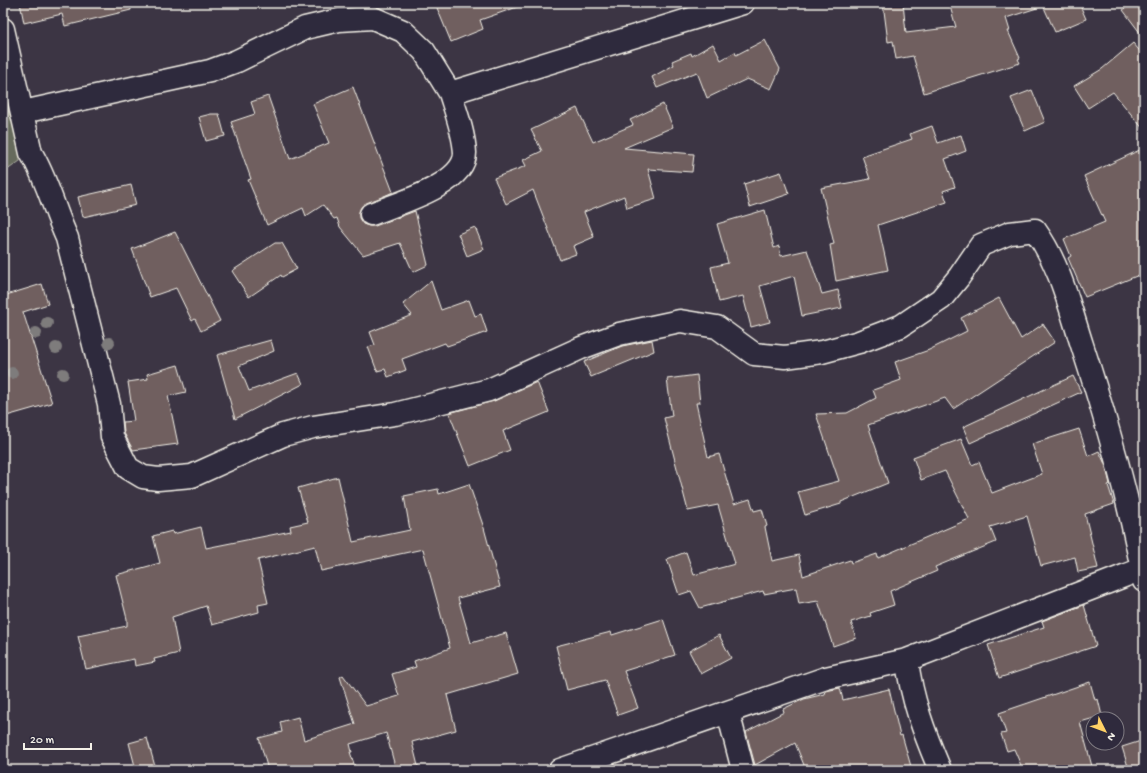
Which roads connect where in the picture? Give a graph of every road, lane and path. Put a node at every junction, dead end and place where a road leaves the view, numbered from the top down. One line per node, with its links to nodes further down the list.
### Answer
1 (743, 3): 3 (street)
2 (3, 29): 4 (street)
3 (450, 93): 4 (street); 5 (street)
4 (23, 112): 6 (street)
5 (371, 214)
6 (1143, 575): 7 (street)
7 (907, 660): 8 (street); 11 (street)
8 (728, 712): 9 (street); 10 (street)
9 (560, 770)
10 (743, 770)
11 (940, 770)

